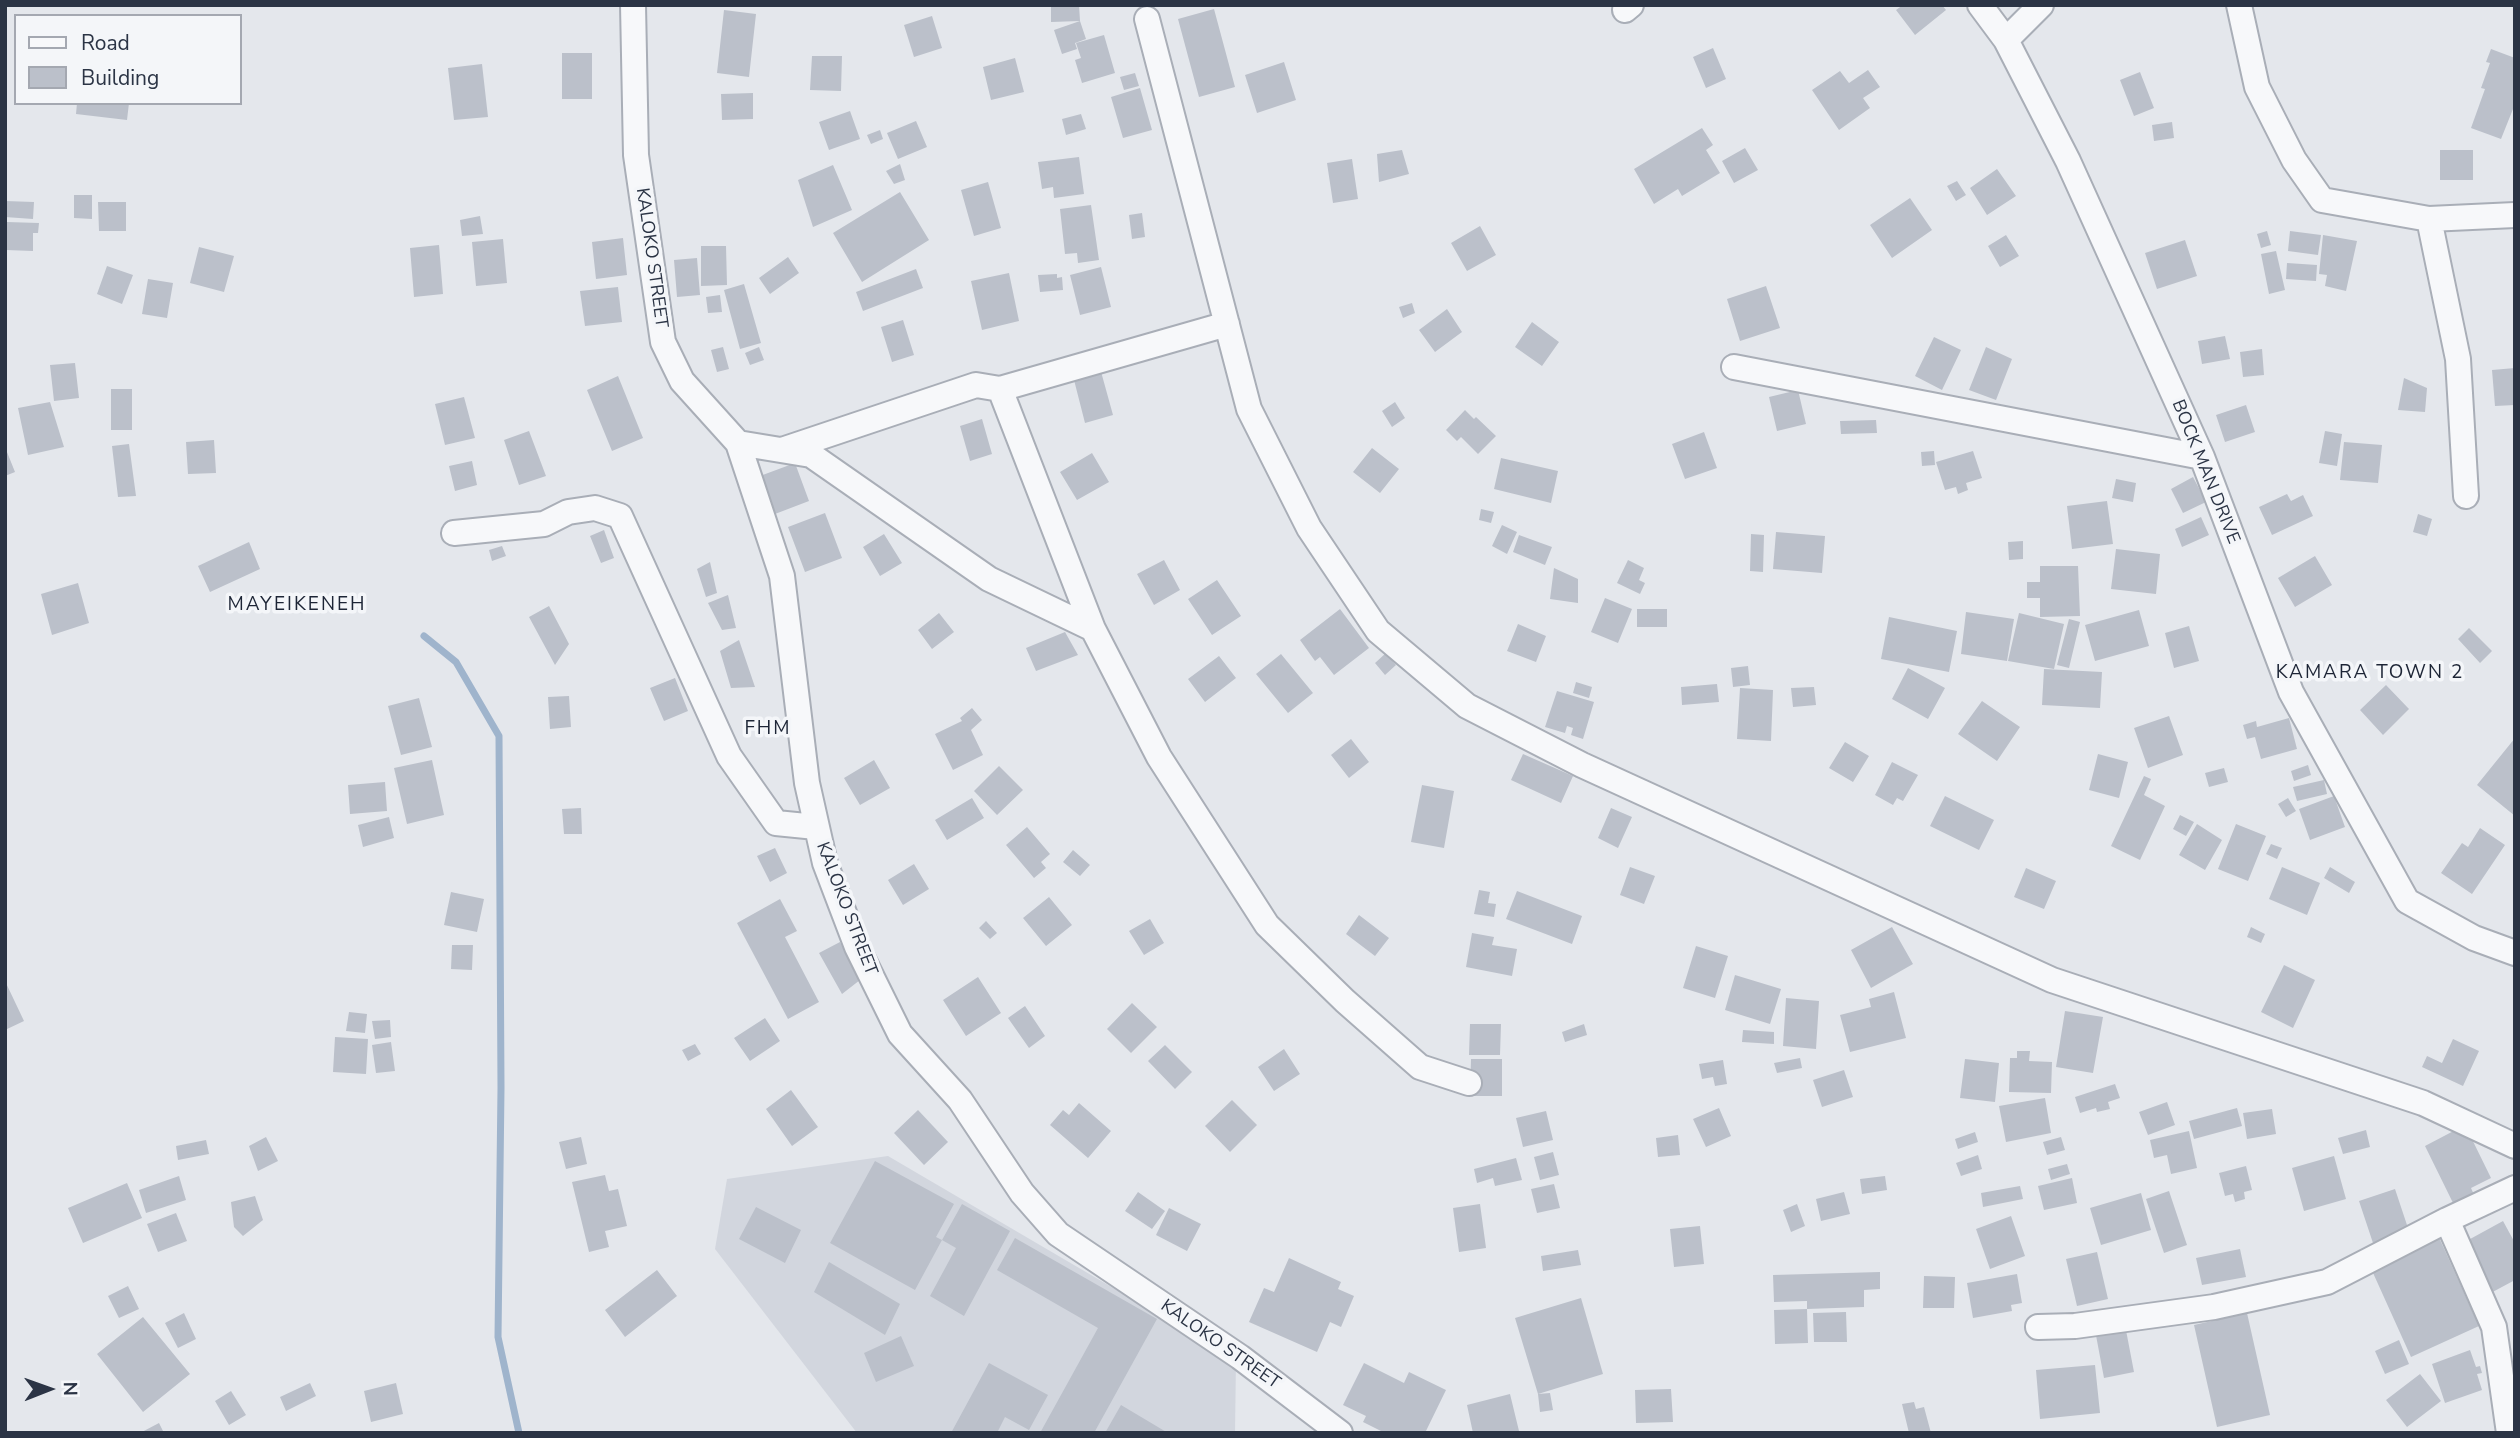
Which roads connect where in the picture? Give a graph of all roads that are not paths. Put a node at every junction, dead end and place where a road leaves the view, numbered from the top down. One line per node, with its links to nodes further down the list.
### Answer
1 (632, 5): 12 (street, KALOKO STREET)
2 (1980, 5): 6 (street, BOCK MAN DRIVE)
3 (2041, 5): 6 (street)
4 (2239, 5): 8 (street)
5 (1147, 19): 9 (street)
6 (2006, 40): 14 (street, BOCK MAN DRIVE)
7 (2515, 215): 8 (street)
8 (2429, 219): 15 (street)
9 (1227, 324): 11 (street); 21 (street)
10 (1734, 368): 14 (street)
11 (1000, 389): 13 (street); 17 (street)
12 (738, 443): 13 (street); 18 (street, KALOKO STREET)
13 (782, 450): 17 (street)
14 (2202, 457): 19 (street, BOCK MAN DRIVE)
15 (2466, 496)
16 (454, 533): 18 (street)
17 (1093, 629): 20 (street)
18 (816, 827): 25 (street, KALOKO STREET)
19 (2515, 954)
20 (1469, 1083)
21 (2515, 1146)
22 (2515, 1188): 23 (street)
23 (2447, 1220): 24 (street); 26 (street)
24 (2038, 1326)
25 (1340, 1433)
26 (2509, 1433)

